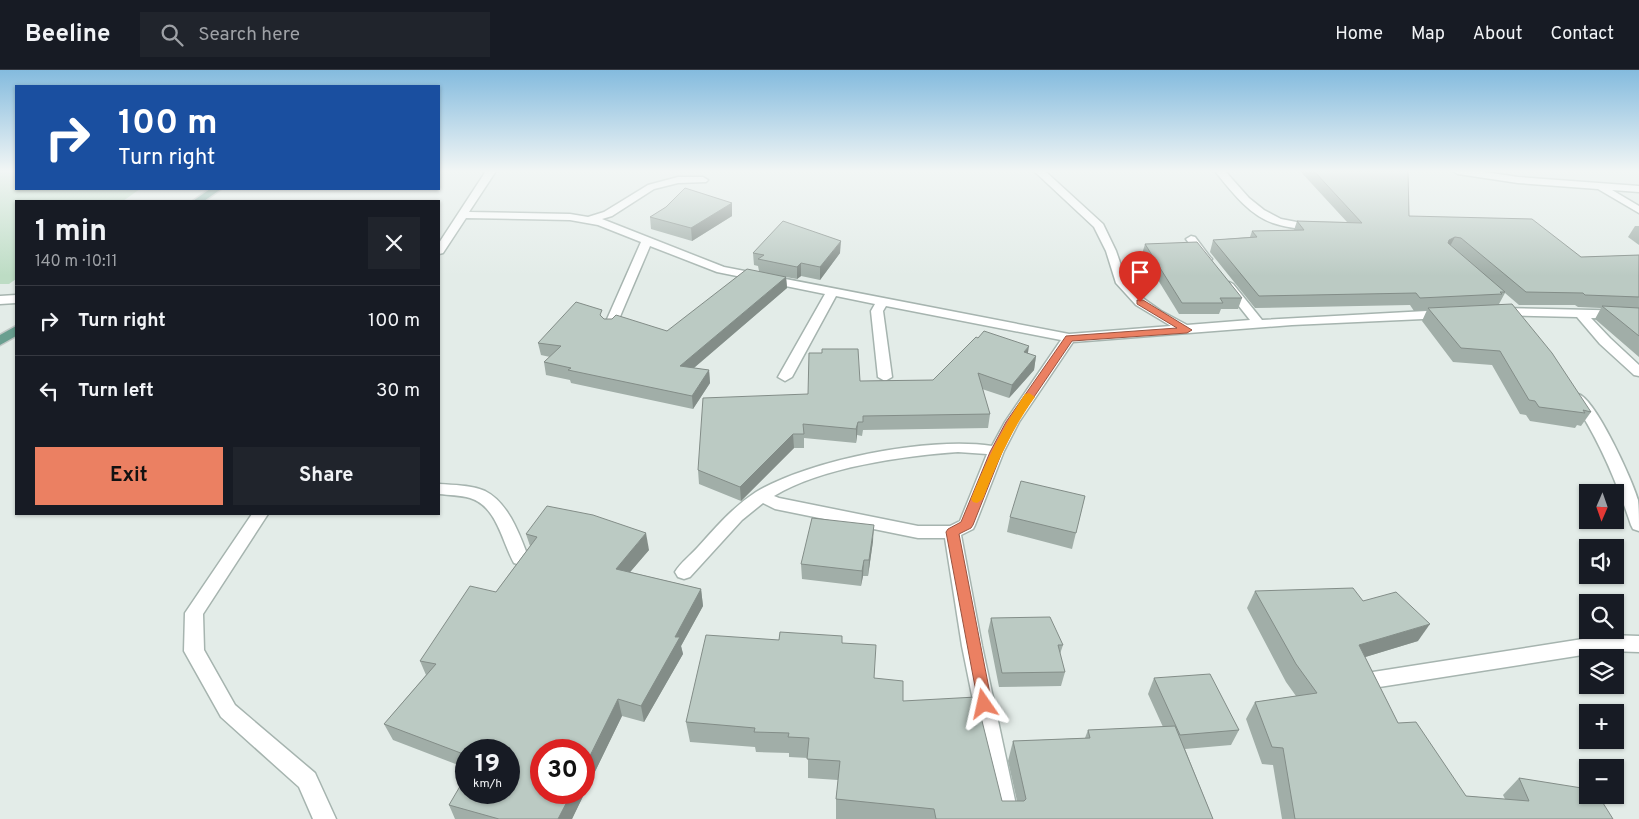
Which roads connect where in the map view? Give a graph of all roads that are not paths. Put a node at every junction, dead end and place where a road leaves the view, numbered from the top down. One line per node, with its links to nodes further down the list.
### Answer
1 (470, 206): 5 (street)
2 (621, 206): 6 (street)
3 (1077, 206): 23 (street)
4 (1254, 206): 7 (street)
5 (464, 215): 6 (street); 10 (street)
6 (587, 220): 9 (street)
7 (1308, 227)
8 (1190, 239): 21 (street)
9 (648, 241): 11 (street); 22 (street)
10 (440, 250)
11 (832, 292): 15 (street); 28 (street)
12 (1502, 298): 20 (street)
13 (15, 299): 14 (street)
14 (0, 300)
15 (882, 301): 25 (street); 29 (street)
16 (1487, 312): 20 (street)
17 (1580, 313): 19 (street); 20 (street); 27 (street)
18 (1458, 314): 21 (street)
19 (1639, 315)
20 (1517, 317)
21 (1260, 324): 23 (street)
22 (610, 326)
23 (1187, 330): 25 (street)
24 (15, 331): 26 (main road)
25 (1069, 338): 31 (street)
26 (0, 341)
27 (1639, 372)
28 (785, 377)
29 (885, 377)
30 (1571, 389): 35 (street)
31 (996, 452): 33 (street); 36 (street)
32 (440, 489): 37 (street)
33 (762, 496): 36 (street); 38 (street)
34 (259, 515): 41 (street)
35 (1639, 525)
36 (952, 532): 42 (street)
37 (520, 559)
38 (684, 572)
39 (1639, 644): 40 (street)
40 (1373, 680)
41 (325, 819)
42 (1008, 819)

